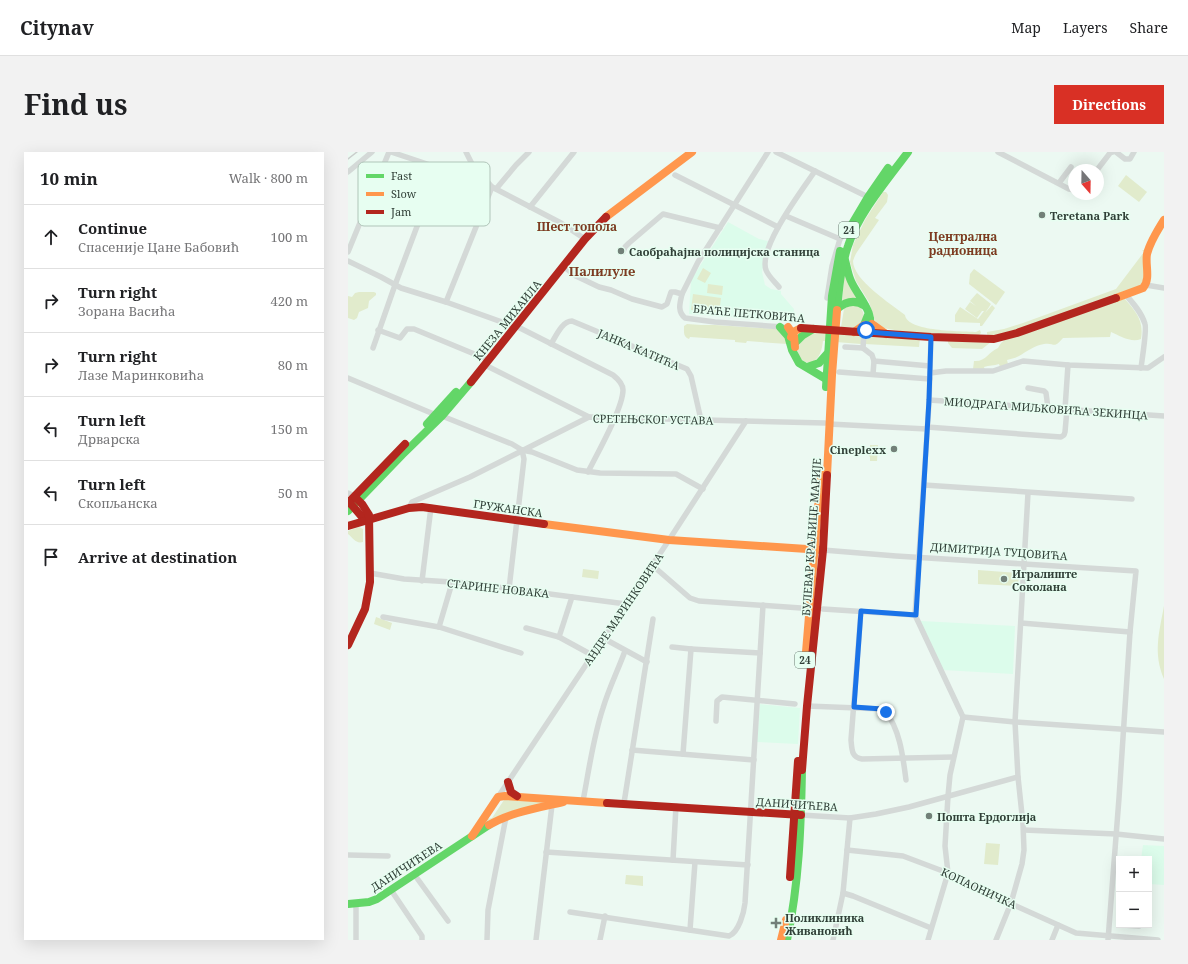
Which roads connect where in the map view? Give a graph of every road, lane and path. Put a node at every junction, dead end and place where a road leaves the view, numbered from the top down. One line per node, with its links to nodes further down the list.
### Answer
1 (372, 152): 15 (street)
2 (390, 152): 16 (street); 17 (street)
3 (466, 152): 18 (street)
4 (529, 152): 29 (street)
5 (574, 152): 33 (street)
6 (683, 152): 42 (main road, КНЕЗА МИХАИЛА)
7 (692, 152): 42 (main road, КНЕЗА МИХАИЛА)
8 (768, 152): 32 (street)
9 (776, 152): 21 (street)
10 (901, 152): 30 (main road, БУЛЕВАР КРАЉИЦЕ МАРИЈЕ / 24)
11 (908, 152): 46 (main road, БУЛЕВАР КРАЉИЦЕ МАРИЈЕ / 24)
12 (998, 152): 25 (street)
13 (1114, 152): 14 (street); 20 (street)
14 (1134, 152)
15 (360, 162)
16 (386, 162)
17 (421, 162)
18 (471, 162)
19 (358, 164): 23 (street)
20 (1101, 164)
21 (815, 170): 30 (street); 34 (street)
22 (1068, 171): 25 (street)
23 (348, 172)
24 (675, 175): 32 (street)
25 (1059, 183): 28 (street)
26 (490, 184): 29 (street)
27 (490, 187): 29 (street)
28 (1068, 187)
29 (494, 188): 31 (street); 33 (street)
30 (868, 196): 39 (main road, БУЛЕВАР КРАЉИЦЕ МАРИЈЕ / 24)
31 (490, 198)
32 (734, 205): 40 (street); 41 (street)
33 (530, 207): 42 (street)
34 (786, 216): 40 (street); 43 (street)
35 (1164, 220): 50 (main road)
36 (359, 226): 44 (street)
37 (417, 226): 49 (street)
38 (478, 226): 56 (street)
39 (851, 226): 43 (street); 59 (main road, БУЛЕВАР КРАЉИЦЕ МАРИЈЕ / 24)
40 (778, 227): 51 (street)
41 (720, 228): 45 (street); 53 (street)
42 (583, 238): 48 (main road, КНЕЗА МИХАИЛА); 60 (main road, КНЕЗА МИХАИЛА)
43 (840, 239): 55 (street)
44 (348, 252)
45 (623, 252)
46 (844, 256): 57 (main road); 58 (main road, БУЛЕВАР КРАЉИЦЕ МАРИЈЕ / 24)
47 (348, 262): 49 (street)
48 (563, 266): 53 (street, БРАЋЕ ПЕТКОВИЋА); 60 (main road, КНЕЗА МИХАИЛА)
49 (395, 285): 56 (street); 64 (street)
50 (1146, 285): 52 (street); 54 (main road)
51 (779, 287)
52 (1164, 288)
53 (682, 294): 62 (street, БРАЋЕ ПЕТКОВИЋА)
54 (1126, 295): 65 (main road); 79 (street)
55 (827, 298)
56 (446, 302): 60 (street)
57 (865, 306): 58 (main road); 61 (main road)
58 (837, 309): 59 (main road, БУЛЕВАР КРАЉИЦЕ МАРИЈЕ / 24)
59 (832, 325): 61 (main road); 63 (main road, БРАЋЕ ПЕТКОВИЋА); 68 (main road, БУЛЕВАР КРАЉИЦЕ МАРИЈЕ / 24)
60 (513, 326): 67 (street); 75 (main road, КНЕЗА МИХАИЛА)
61 (867, 328): 65 (main road); 71 (street)
62 (790, 329): 63 (main road, БРАЋЕ ПЕТКОВИЋА); 66 (main road); 66 (main road)
63 (813, 329): 66 (main road)
64 (378, 330): 70 (street); 75 (street)
65 (931, 337): 78 (street)
66 (793, 343): 77 (main road)
67 (551, 344): 92 (street); 93 (street, ЈАНКА КАТИЋА)
68 (831, 344): 72 (main road, БУЛЕВАР КРАЉИЦЕ МАРИЈЕ / 24); 95 (main road, БУЛЕВАР КРАЉИЦЕ МАРИЈЕ / 24)
69 (845, 347): 71 (street)
70 (373, 348)
71 (863, 348): 74 (street)
72 (827, 354): 77 (main road); 84 (main road, БУЛЕВАР КРАЉИЦЕ МАРИЈЕ / 24)
73 (1164, 356): 79 (street)
74 (874, 361): 78 (street); 81 (street)
75 (485, 362): 89 (main road, КНЕЗА МИХАИЛА); 91 (street)
76 (1068, 364): 79 (street); 82 (street); 88 (street)
77 (804, 366): 84 (main road)
78 (930, 366): 82 (street)
79 (1141, 368)
80 (839, 372): 81 (street)
81 (873, 374): 82 (street)
82 (930, 376): 86 (street)
83 (348, 378): 89 (street)
84 (826, 379): 95 (main road, БУЛЕВАР КРАЉИЦЕ МАРИЈЕ / 24)
85 (1028, 388): 87 (street)
86 (929, 400): 87 (street, МИОДРАГА МИЉКОВИЋА ЗЕКИНЦА); 96 (street)
87 (1048, 408): 88 (street, МИОДРАГА МИЉКОВИЋА ЗЕКИНЦА)
88 (1066, 409): 90 (street, МИОДРАГА МИЉКОВИЋА ЗЕКИНЦА); 96 (street, СРЕТЕЊСКОГ УСТАВА)
89 (439, 416): 97 (street); 103 (main road, КНЕЗА МИХАИЛА)
90 (1164, 416)
91 (589, 417): 92 (street, СРЕТЕЊСКОГ УСТАВА); 97 (street, СРЕТЕЊСКОГ УСТАВА)
92 (615, 417): 93 (street, СРЕТЕЊСКОГ УСТАВА); 98 (street)
93 (701, 420): 94 (street, СРЕТЕЊСКОГ УСТАВА)
94 (746, 421): 95 (street, СРЕТЕЊСКОГ УСТАВА); 100 (street, АНДРЕ МАРИНКОВИЋА)
95 (827, 423): 96 (street, СРЕТЕЊСКОГ УСТАВА); 110 (main road, БУЛЕВАР КРАЉИЦЕ МАРИЈЕ / 24)
96 (927, 428): 99 (street)
97 (522, 450): 98 (street); 104 (street, СРЕТЕЊСКОГ УСТАВА); 107 (street)
98 (588, 472): 100 (street)
99 (924, 485): 101 (street); 111 (street)
100 (703, 488): 109 (street, АНДРЕ МАРИНКОВИЋА)
101 (1028, 493): 102 (street); 112 (street)
102 (1132, 498)
103 (351, 502): 106 (main road)
104 (409, 508): 105 (main road, ГРУЖАНСКА); 106 (main road, ГРУЖАНСКА)
105 (431, 508): 107 (main road, ГРУЖАНСКА); 115 (street)
106 (368, 520): 108 (main road, ГРУЖАНСКА); 114 (main road)
107 (517, 521): 109 (main road, ГРУЖАНСКА); 117 (street)
108 (348, 526)
109 (669, 540): 110 (main road, ДИМИТРИЈА ТУЦОВИЋА); 113 (street, АНДРЕ МАРИНКОВИЋА)
110 (819, 550): 111 (street, ДИМИТРИЈА ТУЦОВИЋА); 143 (main road, БУЛЕВАР КРАЉИЦЕ МАРИЈЕ / 24); 166 (main road, БУЛЕВАР КРАЉИЦЕ МАРИЈЕ / 24)
111 (919, 557): 112 (street, ДИМИТРИЈА ТУЦОВИЋА); 124 (street)
112 (1024, 564): 127 (street); 130 (street, ДИМИТРИЈА ТУЦОВИЋА)
113 (652, 565): 119 (street, АНДРЕ МАРИНКОВИЋА); 120 (street)
114 (370, 573): 115 (street, СТАРИНЕ НОВАКА); 133 (main road)
115 (422, 581): 116 (street, СТАРИНЕ НОВАКА)
116 (452, 583): 117 (street, СТАРИНЕ НОВАКА); 128 (street)
117 (509, 589): 118 (street, СТАРИНЕ НОВАКА)
118 (572, 597): 119 (street, СТАРИНЕ НОВАКА); 131 (street)
119 (626, 604): 132 (street, АНДРЕ МАРИНКОВИЋА)
120 (764, 605): 121 (street); 138 (street)
121 (801, 608)
122 (822, 609): 123 (street)
123 (861, 611): 124 (street); 144 (street)
124 (916, 615): 145 (street)
125 (383, 617): 128 (street)
126 (653, 619): 140 (street)
127 (1021, 623): 130 (street); 147 (street)
128 (439, 628): 137 (street)
129 (526, 628): 131 (street)
130 (1130, 632): 148 (street)
131 (559, 637): 139 (street)
132 (603, 638): 136 (street); 139 (street, АНДРЕ МАРИНКОВИЋА)
133 (348, 645)
134 (672, 647): 135 (street)
135 (691, 649): 138 (street); 151 (street)
136 (625, 651): 140 (street); 161 (street)
137 (521, 653)
138 (760, 653): 141 (street)
139 (592, 655): 157 (street, АНДРЕ МАРИНКОВИЋА)
140 (646, 662): 150 (street)
141 (758, 701): 142 (street); 146 (street); 154 (street)
142 (796, 704)
143 (807, 706): 144 (street); 166 (main road, БУЛЕВАР КРАЉИЦЕ МАРИЈЕ / 24)
144 (854, 707): 153 (street); 153 (street)
145 (963, 718): 147 (street); 152 (street)
146 (716, 721)
147 (1015, 722): 148 (street); 155 (street)
148 (1122, 729): 149 (street); 172 (street)
149 (1164, 732)
150 (632, 750): 151 (street); 163 (street)
151 (683, 754): 154 (street)
152 (954, 757): 153 (street); 159 (street)
153 (903, 758): 156 (street)
154 (754, 760): 165 (street)
155 (1018, 777): 159 (street, ДАНИЧИЋЕВА); 171 (street)
156 (906, 780)
157 (508, 782): 158 (main road); 160 (street, АНДРЕ МАРИНКОВИЋА)
158 (517, 796): 160 (main road, ДАНИЧИЋЕВА); 162 (main road, ДАНИЧИЋЕВА)
159 (948, 796): 168 (street, ДАНИЧИЋЕВА); 182 (street)
160 (498, 797): 169 (main road, ДАНИЧИЋЕВА)
161 (583, 801): 162 (main road, ДАНИЧИЋЕВА); 163 (main road, ДАНИЧИЋЕВА)
162 (552, 802): 167 (main road, ДАНИЧИЋЕВА); 176 (street)
163 (624, 803): 164 (main road, ДАНИЧИЋЕВА)
164 (676, 806): 165 (main road, ДАНИЧИЋЕВА); 179 (street)
165 (750, 812): 166 (main road, ДАНИЧИЋЕВА); 181 (street)
166 (798, 815): 168 (street, ДАНИЧИЋЕВА); 202 (main road, БУЛЕВАР КРАЉИЦЕ МАРИЈЕ / 24); 203 (main road, БУЛЕВАР КРАЉИЦЕ МАРИЈЕ / 24)
167 (506, 817): 170 (main road, ДАНИЧИЋЕВА); 199 (street)
168 (850, 818): 175 (street)
169 (481, 822): 170 (main road); 173 (main road, ДАНИЧИЋЕВА)
170 (489, 826): 173 (main road, ДАНИЧИЋЕВА)
171 (1024, 830): 172 (street); 186 (street)
172 (1116, 834): 174 (street); 195 (street)
173 (472, 836): 183 (main road, ДАНИЧИЋЕВА)
174 (1164, 839)
175 (847, 850): 182 (street, КОПАОНИЧКА); 185 (street)
176 (546, 852): 179 (street); 200 (street)
177 (348, 854): 178 (street)
178 (388, 856)
179 (673, 860): 180 (street)
180 (695, 862): 181 (street); 194 (street)
181 (748, 865): 194 (street)
182 (948, 873): 186 (street, КОПАОНИЧКА); 192 (street)
183 (414, 874): 184 (main road, ДАНИЧИЋЕВА); 190 (street)
184 (391, 890): 187 (main road, ДАНИЧИЋЕВА); 197 (street)
185 (843, 893): 192 (street); 204 (street)
186 (1011, 903): 191 (street, КОПАОНИЧКА); 206 (street)
187 (352, 904): 198 (street)
188 (570, 912): 189 (street)
189 (605, 916): 194 (street); 201 (street)
190 (448, 921)
191 (1058, 925): 195 (street, КОПАОНИЧКА); 207 (street)
192 (931, 928): 205 (street)
193 (1139, 928): 196 (street)
194 (690, 930)
195 (1108, 938): 196 (street, КОПАОНИЧКА)
196 (1139, 938): 208 (street, КОПАОНИЧКА)
197 (423, 939)
198 (356, 940)
199 (487, 940)
200 (536, 940)
201 (600, 940)
202 (781, 940)
203 (787, 940)
204 (833, 940)
205 (928, 940)
206 (996, 940)
207 (1052, 940)
208 (1158, 940)

